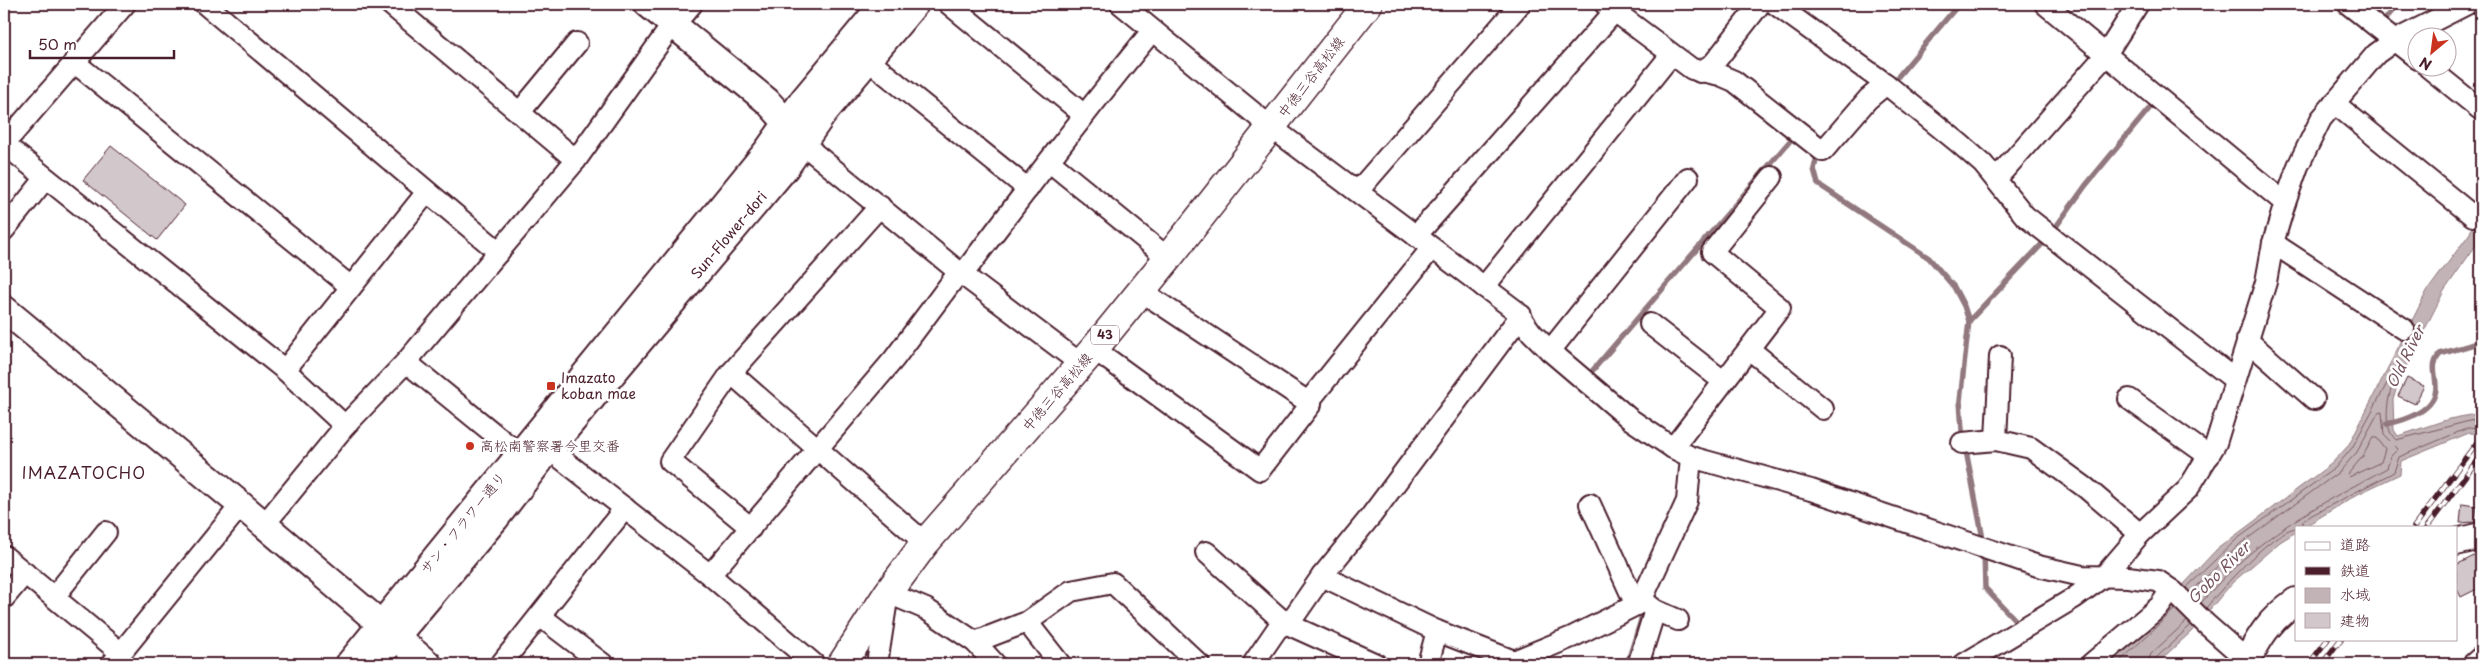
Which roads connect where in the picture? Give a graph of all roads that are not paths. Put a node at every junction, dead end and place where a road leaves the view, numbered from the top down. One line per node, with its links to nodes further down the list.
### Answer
1 (205, 4): 46 (street)
2 (390, 4): 33 (street)
3 (648, 4): 19 (street)
4 (692, 4): 19 (street)
5 (883, 4): 36 (street, Sun-Flower-dori)
6 (915, 4): 26 (street)
7 (949, 4): 34 (street)
8 (1121, 4): 20 (street)
9 (1520, 4): 45 (street)
10 (1760, 4): 28 (street)
11 (1775, 4): 30 (street)
12 (2045, 4): 25 (street)
13 (2138, 4): 25 (street)
14 (2348, 4): 21 (street)
15 (2467, 4): 21 (street)
16 (121, 5): 27 (street)
17 (1360, 7): 35 (main road, 中徳三谷高松線 / 43)
18 (1609, 8): 24 (street); 51 (street)
19 (674, 25): 36 (street); 38 (street)
20 (1152, 31): 34 (street); 35 (street)
21 (2394, 41): 23 (street); 31 (street)
22 (577, 44): 33 (street)
23 (2408, 52)
24 (1671, 55): 28 (street); 58 (street)
25 (2105, 56): 43 (street); 47 (street)
26 (868, 60): 36 (street, Sun-Flower-dori); 44 (street)
27 (74, 62): 37 (street); 57 (street)
28 (1700, 72): 30 (street)
29 (2441, 78): 32 (street)
30 (1886, 84): 43 (street)
31 (2334, 103): 47 (street); 49 (street)
32 (2481, 110)
33 (520, 112): 38 (street)
34 (1084, 114): 39 (street)
35 (1271, 127): 45 (street); 55 (main road, 中徳三谷高松線 / 43)
36 (795, 132): 48 (street); 83 (street, Sun-Flower-dori)
37 (4, 144): 42 (street)
38 (576, 160): 54 (street)
39 (1050, 162): 44 (street); 55 (street)
40 (1772, 177): 65 (street)
41 (1688, 178): 66 (street)
42 (45, 179): 50 (street); 70 (street)
43 (1996, 179): 72 (street)
44 (1028, 189): 56 (street)
45 (1358, 191): 51 (street)
46 (427, 192): 54 (street); 57 (street)
47 (2285, 203): 52 (street)
48 (880, 206): 56 (street); 71 (street)
49 (2473, 216)
50 (4, 230)
51 (1416, 236): 53 (street)
52 (2273, 243): 63 (street); 64 (street)
53 (1432, 249): 58 (street); 76 (street)
54 (499, 252): 69 (street)
55 (1168, 258): 59 (main road, 中徳三谷高松線 / 43)
56 (961, 273): 67 (street); 82 (street)
57 (351, 287): 70 (street)
58 (1484, 287): 61 (street)
59 (1141, 291): 67 (main road, 中徳三谷高松線 / 43); 76 (street)
60 (4, 309): 87 (street)
61 (1521, 315): 66 (street); 100 (street)
62 (1650, 324): 73 (street)
63 (2404, 329)
64 (2247, 340): 72 (street); 75 (street)
65 (1749, 349): 73 (street); 77 (street)
66 (1550, 351): 81 (street)
67 (1088, 356): 76 (street); 95 (main road, 中徳三谷高松線 / 43)
68 (2000, 356): 79 (street)
69 (406, 362): 78 (street); 83 (street)
70 (285, 370): 78 (street)
71 (731, 373): 82 (street); 90 (street)
72 (2235, 380): 84 (street)
73 (1723, 381): 81 (street)
74 (2129, 399): 84 (street)
75 (2314, 399)
76 (1309, 401)
77 (1823, 409)
78 (345, 426): 89 (street)
79 (1996, 440): 80 (street); 92 (street)
80 (1962, 443)
81 (1673, 448): 85 (street)
82 (817, 449): 90 (street); 95 (street)
83 (535, 456): 88 (street); 112 (street, サン・フラワー通り)
84 (2209, 456): 92 (street)
85 (1692, 457): 101 (street); 107 (street)
86 (1590, 504): 107 (street)
87 (241, 505): 89 (street); 116 (street)
88 (625, 508): 99 (street); 108 (street)
89 (264, 525): 112 (street)
90 (752, 528): 99 (street)
91 (106, 532): 104 (street)
92 (2140, 534): 101 (street)
93 (2481, 536): 94 (street)
94 (2458, 542)
95 (925, 543): 103 (main road, 中徳三谷高松線 / 43)
96 (1206, 552): 111 (street)
97 (4, 556): 98 (street)
98 (24, 573): 104 (street); 105 (street)
99 (710, 575): 124 (street)
100 (1322, 576): 111 (street); 113 (street)
101 (2104, 576): 102 (street); 133 (street)
102 (2172, 591): 118 (street); 134 (street)
103 (888, 593): 114 (street); 125 (main road, 中徳三谷高松線 / 43); 126 (street)
104 (54, 597): 116 (street)
105 (4, 598)
106 (2295, 602): 118 (street)
107 (1644, 605): 109 (street); 113 (street); 117 (street)
108 (540, 616): 122 (street); 123 (street)
109 (1678, 620)
110 (1027, 622): 114 (street); 128 (street); 129 (street)
111 (1285, 623): 130 (street); 131 (street)
112 (388, 631): 119 (street); 120 (street); 121 (street)
113 (1437, 631): 132 (street)
114 (975, 642): 127 (street)
115 (2481, 657): 135 (street)
116 (116, 659)
117 (1639, 662)
118 (2246, 662)
119 (349, 664)
120 (373, 664)
121 (428, 664)
122 (501, 664)
123 (603, 664)
124 (814, 664)
125 (842, 664)
126 (877, 664)
127 (995, 664)
128 (1060, 664)
129 (1199, 664)
130 (1253, 664)
131 (1376, 664)
132 (1428, 664)
133 (1964, 664)
134 (2090, 664)
135 (2473, 664)

